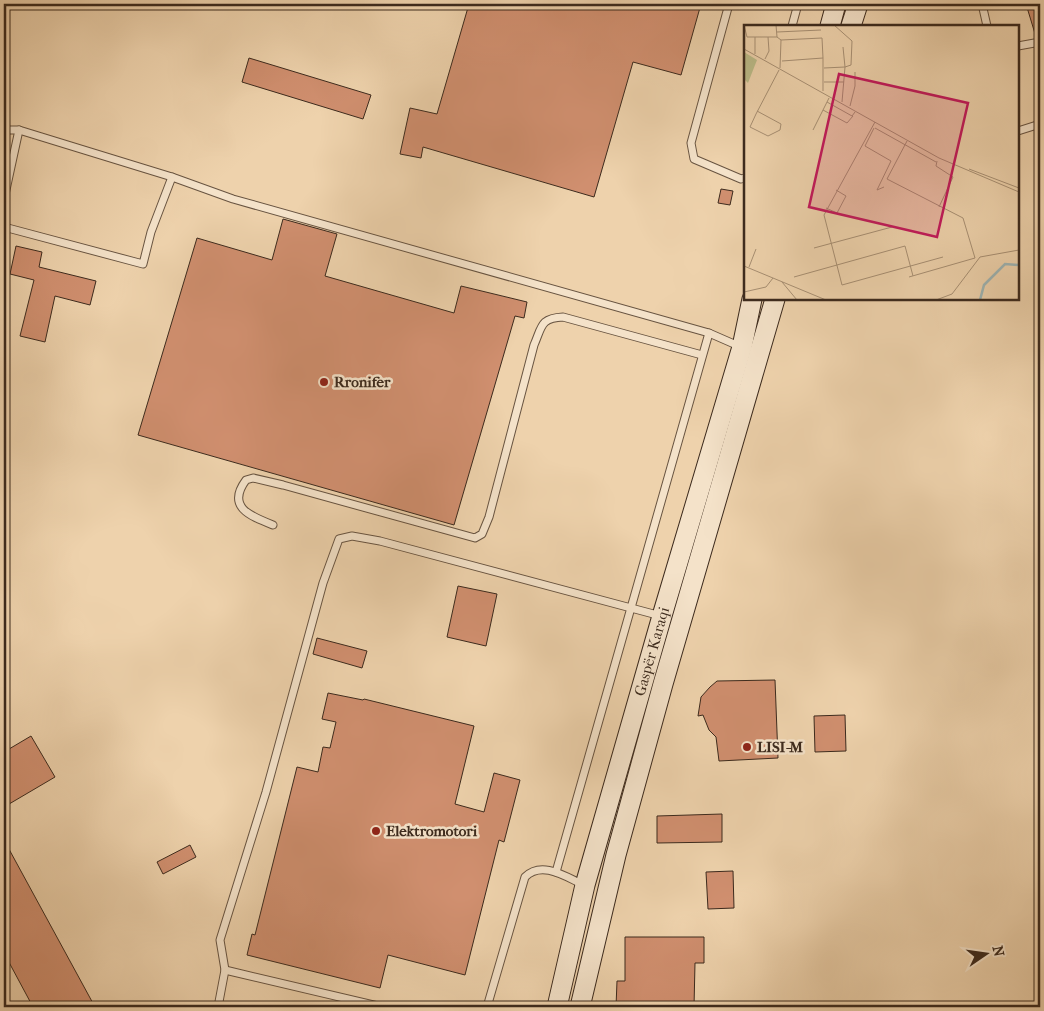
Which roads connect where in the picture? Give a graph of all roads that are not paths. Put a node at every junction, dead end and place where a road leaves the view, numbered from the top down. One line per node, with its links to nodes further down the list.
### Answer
1 (729, 4): 17 (lane)
2 (798, 4): 6 (lane)
3 (836, 4): 7 (main road)
4 (858, 4): 8 (main road)
5 (982, 4): 9 (lane)
6 (792, 25)
7 (830, 25)
8 (851, 25)
9 (986, 25)
10 (1040, 42): 11 (lane)
11 (1019, 46)
12 (1040, 124): 15 (lane)
13 (4, 130): 14 (lane)
14 (19, 130): 16 (lane); 18 (lane)
15 (1019, 131)
16 (172, 177): 19 (lane); 22 (lane)
17 (744, 178)
18 (4, 199)
19 (4, 227)
20 (752, 300): 23 (main road, Gaspër Karaqi)
21 (775, 300): 35 (main road, Gaspër Karaqi)
22 (709, 333): 23 (lane); 24 (lane)
23 (742, 347): 27 (main road, Gaspër Karaqi)
24 (702, 354): 25 (lane); 26 (lane)
25 (273, 525)
26 (630, 608): 27 (lane); 28 (lane); 30 (lane)
27 (662, 616): 29 (main road, Gaspër Karaqi)
28 (556, 872): 29 (lane); 33 (lane)
29 (585, 885): 34 (main road, Gaspër Karaqi)
30 (225, 970): 31 (lane); 32 (lane)
31 (218, 1007)
32 (382, 1007)
33 (487, 1007)
34 (557, 1007)
35 (580, 1007)

